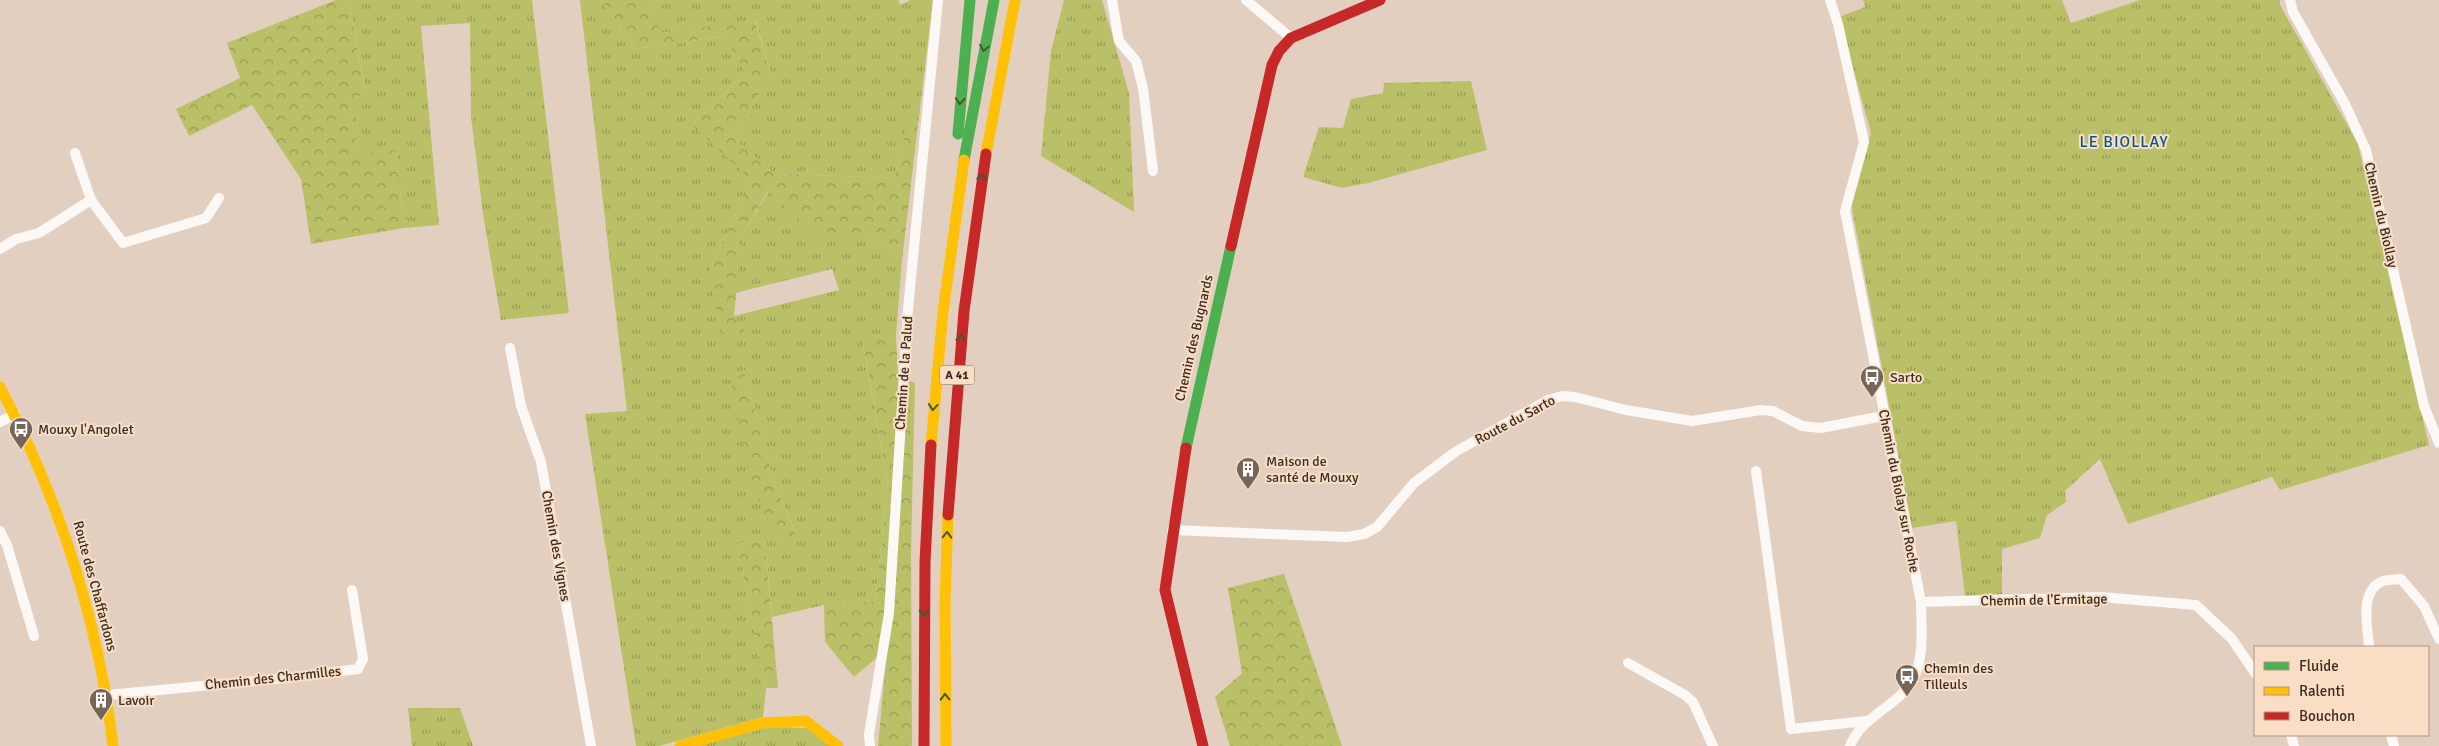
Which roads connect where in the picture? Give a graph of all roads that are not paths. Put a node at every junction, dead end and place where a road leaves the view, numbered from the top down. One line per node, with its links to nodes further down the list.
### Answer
1 (938, 0): 39 (street, Chemin de la Palud)
2 (970, 0): 16 (main road, one-way to 16)
3 (994, 0): 16 (main road, A 41, one-way to 16)
4 (1015, 0): 41 (main road, A 41, one-way to 4)
5 (1112, 0): 12 (street)
6 (1246, 0): 10 (street)
7 (1380, 0): 10 (main road, Chemin des Bugnards)
8 (1830, 0): 20 (street, Chemin du Biolay sur Roche)
9 (2290, 0): 22 (street, Chemin du Biollay)
10 (1291, 38): 24 (main road, Chemin des Bugnards)
11 (75, 152): 14 (street)
12 (1153, 171)
13 (219, 198): 14 (street)
14 (90, 200): 15 (street)
15 (0, 249)
16 (947, 271): 40 (main road, A 41, one-way to 40)
17 (510, 348): 36 (street, Chemin des Vignes)
18 (0, 387): 21 (main road)
19 (0, 398): 21 (main road)
20 (1883, 416): 24 (street, Route du Sarto); 27 (street, Chemin du Biolay sur Roche)
21 (8, 418): 33 (main road, Route des Chaffardons)
22 (2439, 444)
23 (1756, 471): 34 (street)
24 (1172, 530): 42 (main road, Chemin des Bugnards)
25 (0, 531): 28 (street)
26 (352, 590): 33 (street, Chemin des Charmilles)
27 (1921, 602): 32 (street, Chemin de l'Ermitage); 34 (street, Chemin du Biolay sur Roche)
28 (34, 636)
29 (2439, 639): 30 (street)
30 (2369, 646)
31 (1628, 663): 43 (street)
32 (2254, 672)
33 (108, 695): 35 (main road, Route des Chaffardons)
34 (1866, 721): 44 (street)
35 (113, 746)
36 (590, 746)
37 (680, 746): 38 (main road)
38 (838, 746)
39 (870, 746)
40 (924, 746)
41 (946, 746)
42 (1203, 746)
43 (1713, 746)
44 (1850, 746)

